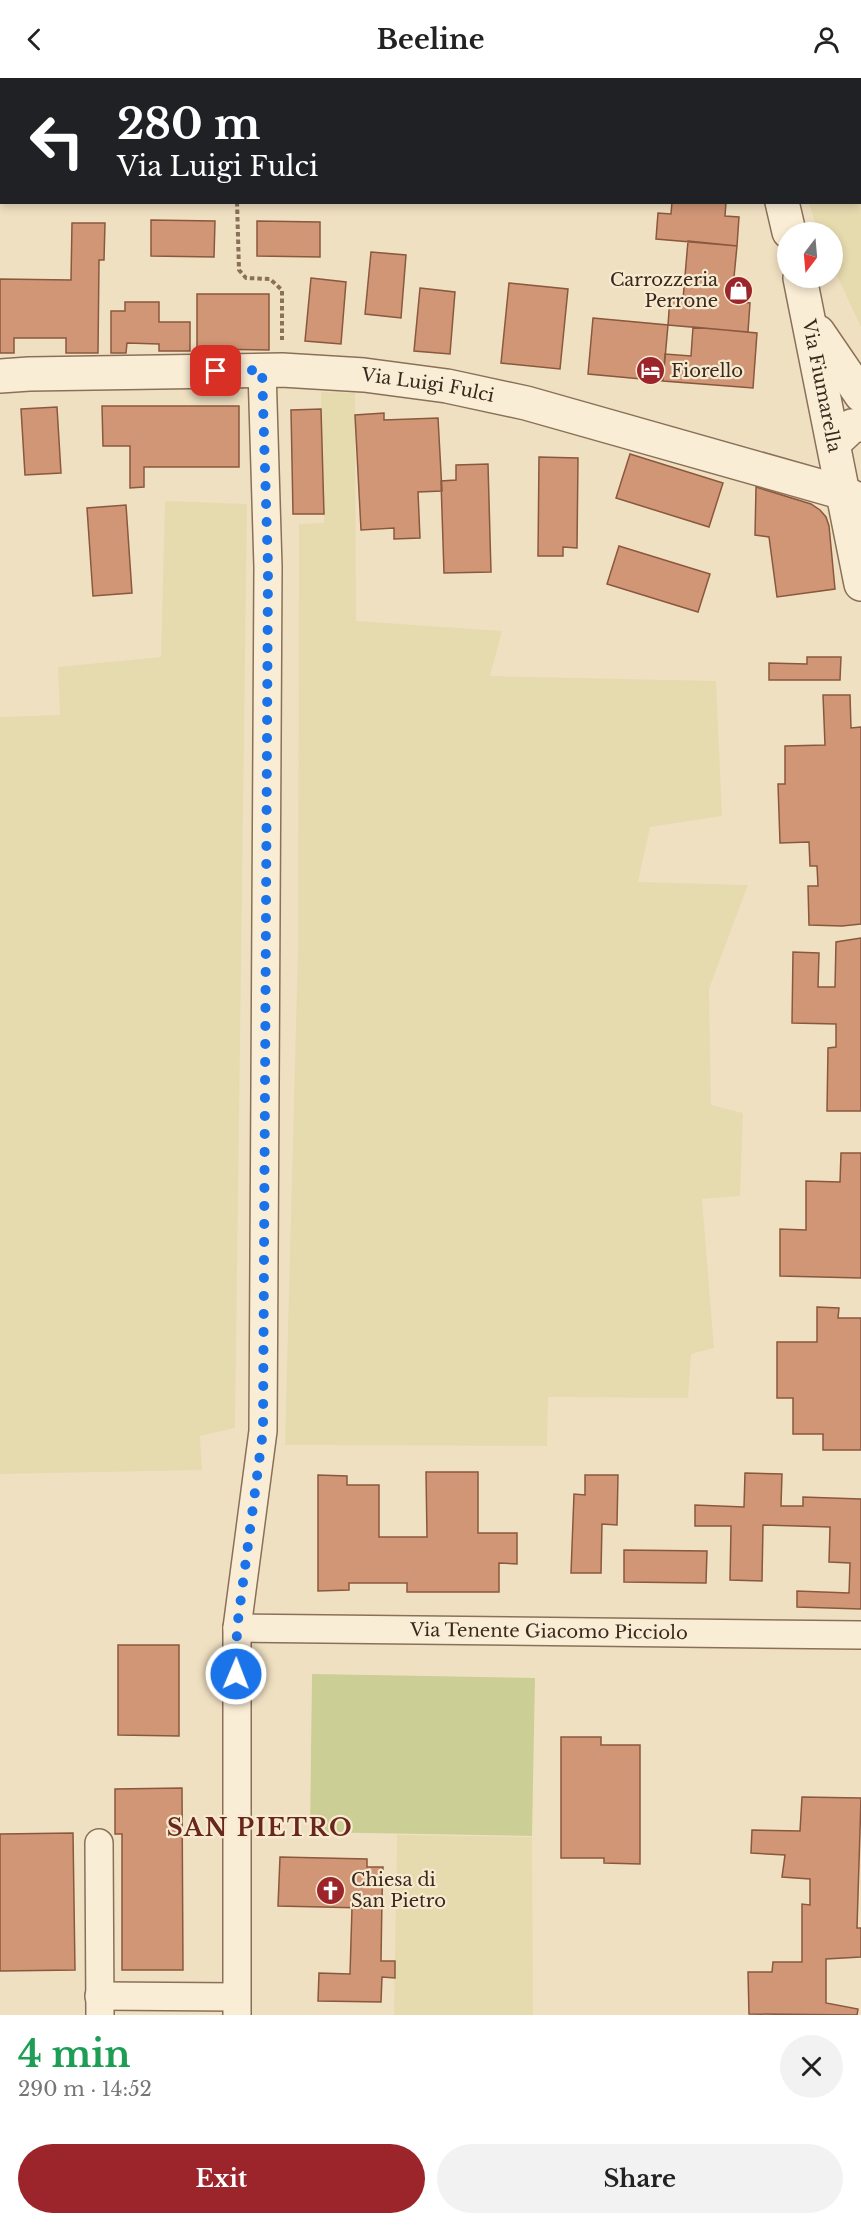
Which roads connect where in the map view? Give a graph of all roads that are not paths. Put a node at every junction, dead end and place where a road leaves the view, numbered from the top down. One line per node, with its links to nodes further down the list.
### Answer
1 (782, 204): 2 (street)
2 (787, 222)
3 (802, 288): 4 (street, Via Fiumarella)
4 (810, 320): 7 (street); 9 (street, Via Fiumarella)
5 (272, 370): 6 (street, Via Luigi Fulci); 10 (street, Via Luigi Fulci); 12 (street)
6 (0, 376)
7 (861, 395)
8 (861, 425): 9 (street)
9 (834, 443): 10 (street, Via Fiumarella)
10 (853, 497): 11 (street, Via Fiumarella)
11 (861, 584)
12 (237, 1628): 13 (street, Via Tenente Giacomo Picciolo); 16 (street)
13 (861, 1635)
14 (99, 1843): 15 (street)
15 (99, 2005): 16 (street)
16 (236, 2006)

